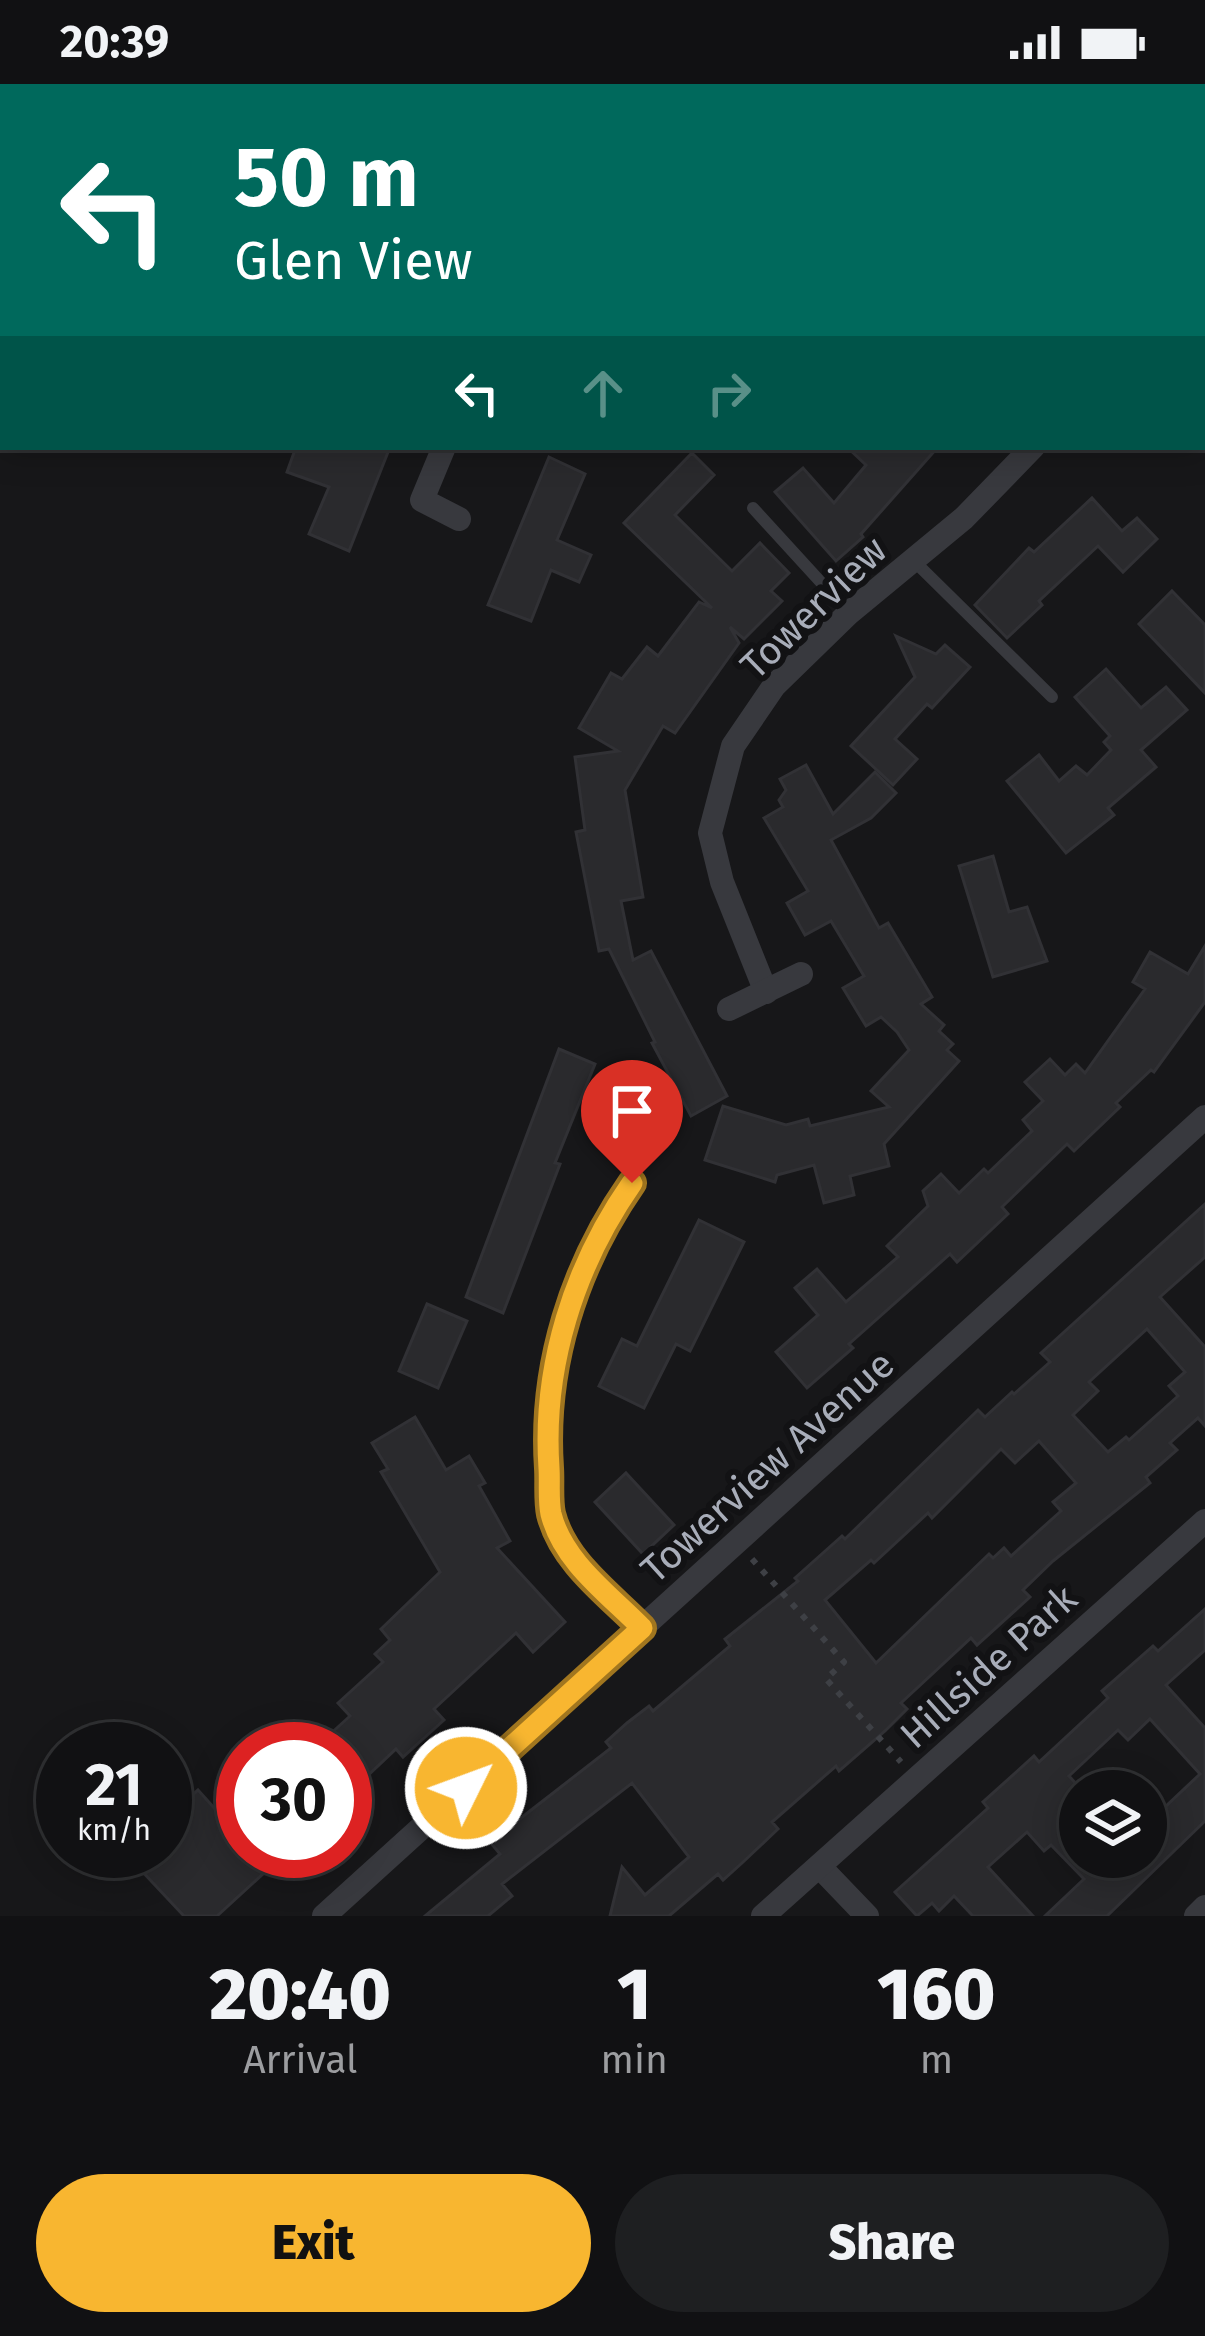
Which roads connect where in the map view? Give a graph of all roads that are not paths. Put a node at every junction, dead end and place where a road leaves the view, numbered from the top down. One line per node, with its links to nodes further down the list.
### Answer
1 (443, 450): 4 (street)
2 (1030, 450): 5 (street, Towerview)
3 (753, 508): 6 (lane)
4 (459, 519)
5 (913, 560): 6 (street, Towerview); 7 (lane)
6 (849, 613): 9 (street, Towerview)
7 (1052, 698)
8 (801, 974): 9 (street)
9 (766, 992): 10 (street)
10 (729, 1009)
11 (1205, 1117): 14 (street, Towerview Avenue)
12 (632, 1183): 14 (street)
13 (1205, 1521): 15 (street, Hillside Park)
14 (642, 1628): 17 (street, Towerview Avenue)
15 (820, 1867): 18 (street, Hillside Park); 19 (street)
16 (1205, 1907): 20 (street)
17 (324, 1916)
18 (764, 1916)
19 (867, 1916)
20 (1196, 1916)

